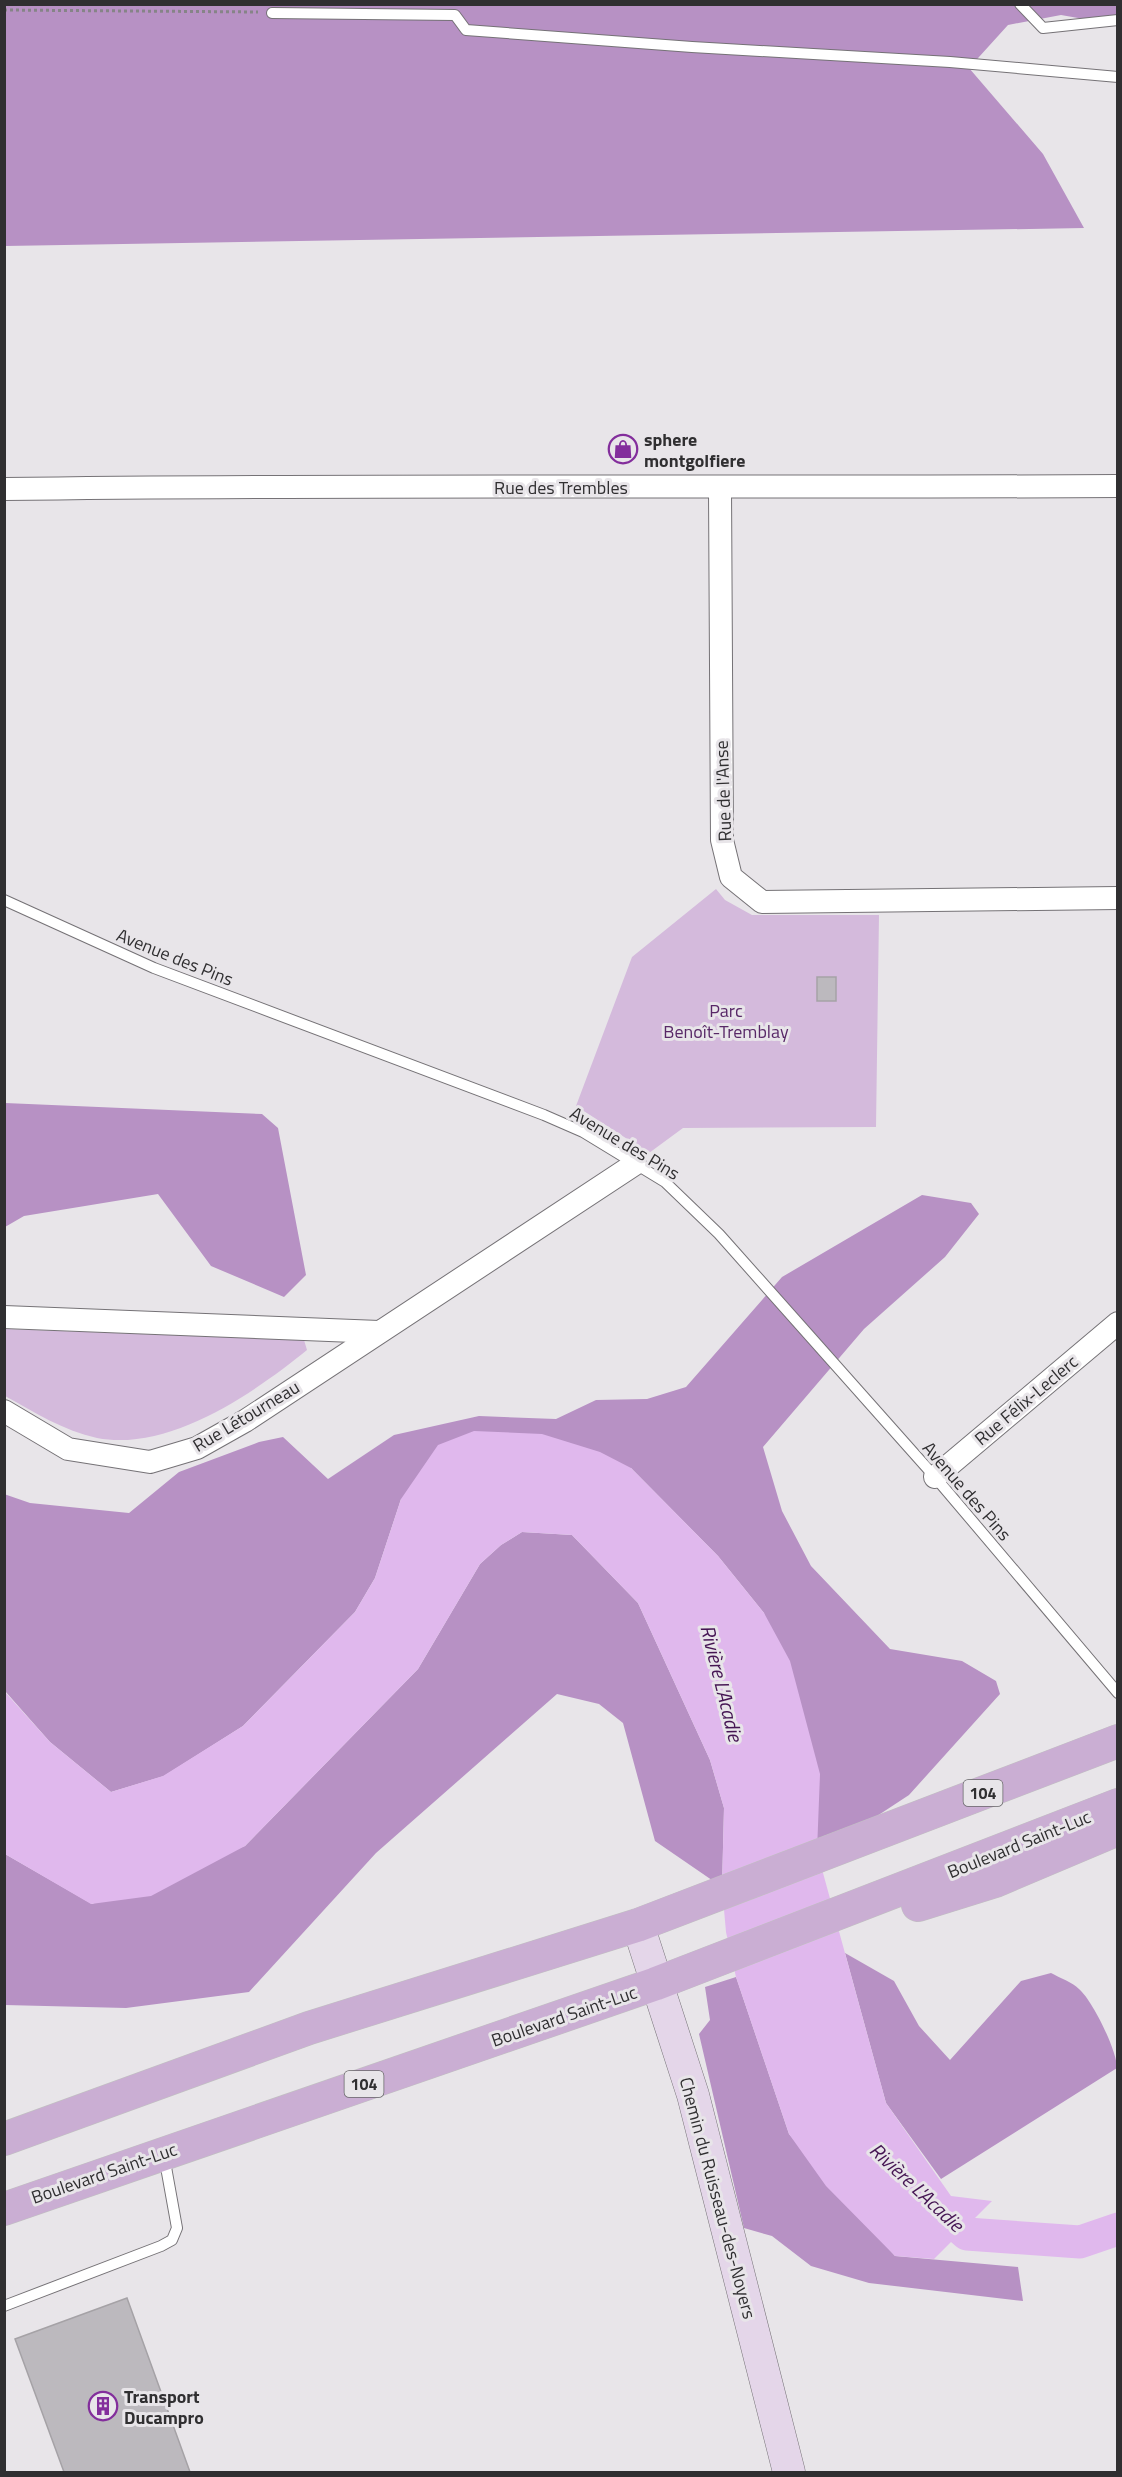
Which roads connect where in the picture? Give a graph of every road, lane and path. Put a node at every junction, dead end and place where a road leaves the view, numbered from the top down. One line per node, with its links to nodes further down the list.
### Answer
1 (1020, 4): 5 (lane)
2 (4, 10): 4 (path)
3 (456, 10): 4 (lane); 6 (lane)
4 (272, 13)
5 (1118, 20)
6 (1118, 77)
7 (1118, 486): 9 (street, Rue des Trembles)
8 (4, 489): 9 (street, Rue des Trembles)
9 (720, 489): 10 (street, Rue de l'Anse)
10 (1118, 898)
11 (4, 900): 12 (lane, Avenue des Pins)
12 (635, 1164): 15 (street, Rue Létourneau); 17 (lane, Avenue des Pins)
13 (4, 1317): 15 (street)
14 (1118, 1323): 17 (street, Rue Félix-Leclerc)
15 (379, 1332): 16 (street, Rue Létourneau)
16 (4, 1411)
17 (935, 1477): 18 (lane, Avenue des Pins)
18 (1118, 1693)
19 (1118, 1741): 24 (main road, 104)
20 (1118, 1784): 23 (main road)
21 (1118, 1805): 23 (main road, Boulevard Saint-Luc / 104)
22 (1118, 1829): 23 (main road)
23 (872, 1902): 25 (main road, Boulevard Saint-Luc / 104)
24 (638, 1925): 25 (street, Chemin du Ruisseau-des-Noyers); 26 (main road, 104)
25 (656, 1984): 27 (main road, Boulevard Saint-Luc / 104); 30 (street, Chemin du Ruisseau-des-Noyers)
26 (4, 2139)
27 (163, 2152): 28 (main road, Boulevard Saint-Luc / 104); 29 (lane)
28 (4, 2209)
29 (4, 2306)
30 (789, 2472)

